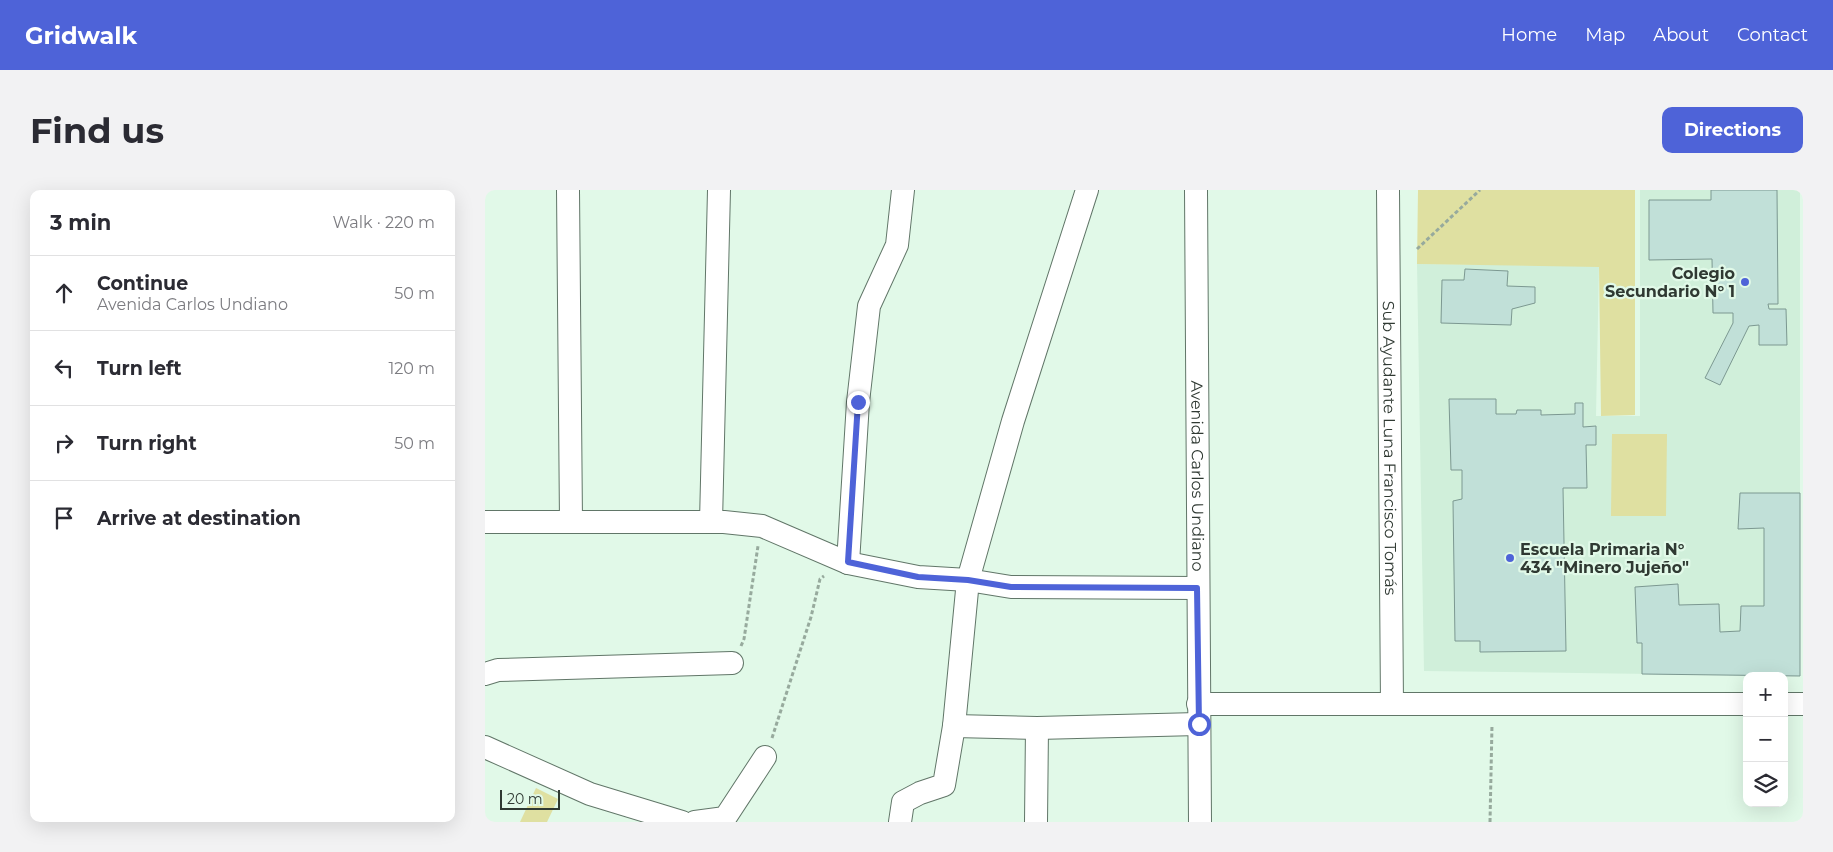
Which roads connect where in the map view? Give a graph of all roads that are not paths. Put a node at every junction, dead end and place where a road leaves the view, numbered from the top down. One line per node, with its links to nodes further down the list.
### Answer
1 (568, 190): 8 (street)
2 (719, 190): 9 (street)
3 (903, 190): 10 (street)
4 (1087, 190): 11 (street)
5 (1197, 190): 12 (street, Avenida Carlos Undiano)
6 (1388, 190): 15 (street, Sub Ayudante Luna Francisco Tomás)
7 (485, 522): 8 (street)
8 (571, 522): 9 (street)
9 (711, 522): 10 (street)
10 (848, 562): 11 (street)
11 (968, 580): 12 (street); 20 (street)
12 (1197, 588): 19 (street, Avenida Carlos Undiano)
13 (731, 663): 14 (street)
14 (485, 674)
15 (1392, 704): 16 (street); 19 (street)
16 (1743, 704)
17 (1788, 704): 18 (street)
18 (1803, 704)
19 (1198, 714): 21 (street); 28 (street, Avenida Carlos Undiano)
20 (955, 726): 21 (street); 26 (street)
21 (1037, 728): 27 (street)
22 (485, 747): 24 (street)
23 (765, 757): 25 (street)
24 (682, 822)
25 (695, 822)
26 (900, 822)
27 (1036, 822)
28 (1200, 822)

